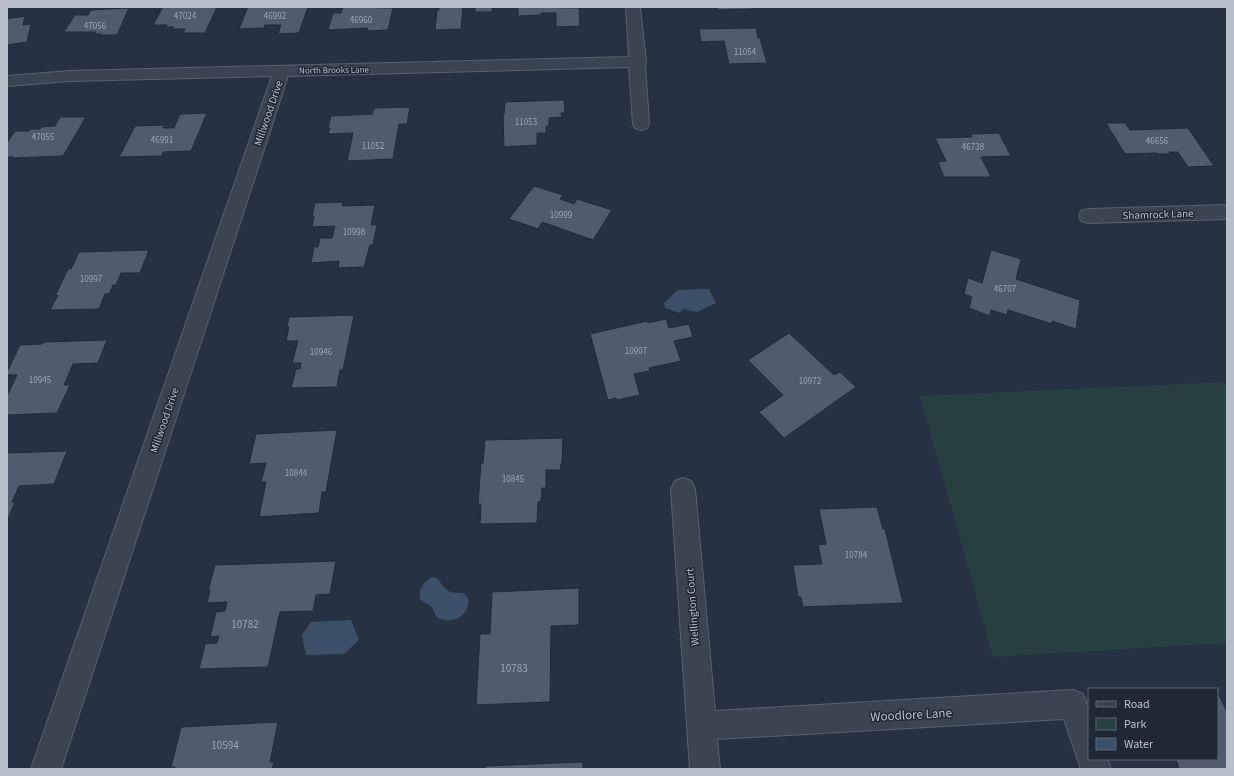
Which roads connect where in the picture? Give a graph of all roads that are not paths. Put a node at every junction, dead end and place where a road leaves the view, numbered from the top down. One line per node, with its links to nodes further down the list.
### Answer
1 (633, 7): 2 (street)
2 (638, 62): 3 (street, North Brooks Lane); 5 (street)
3 (282, 71): 4 (street, North Brooks Lane); 11 (street, Millwood Drive)
4 (7, 81)
5 (641, 124)
6 (1227, 212): 7 (street, Shamrock Lane)
7 (1088, 216)
8 (683, 488): 9 (street, Wellington Court)
9 (701, 726): 10 (street, Woodlore Lane); 12 (street, Wellington Court)
10 (1088, 747)
11 (46, 769)
12 (705, 769)

